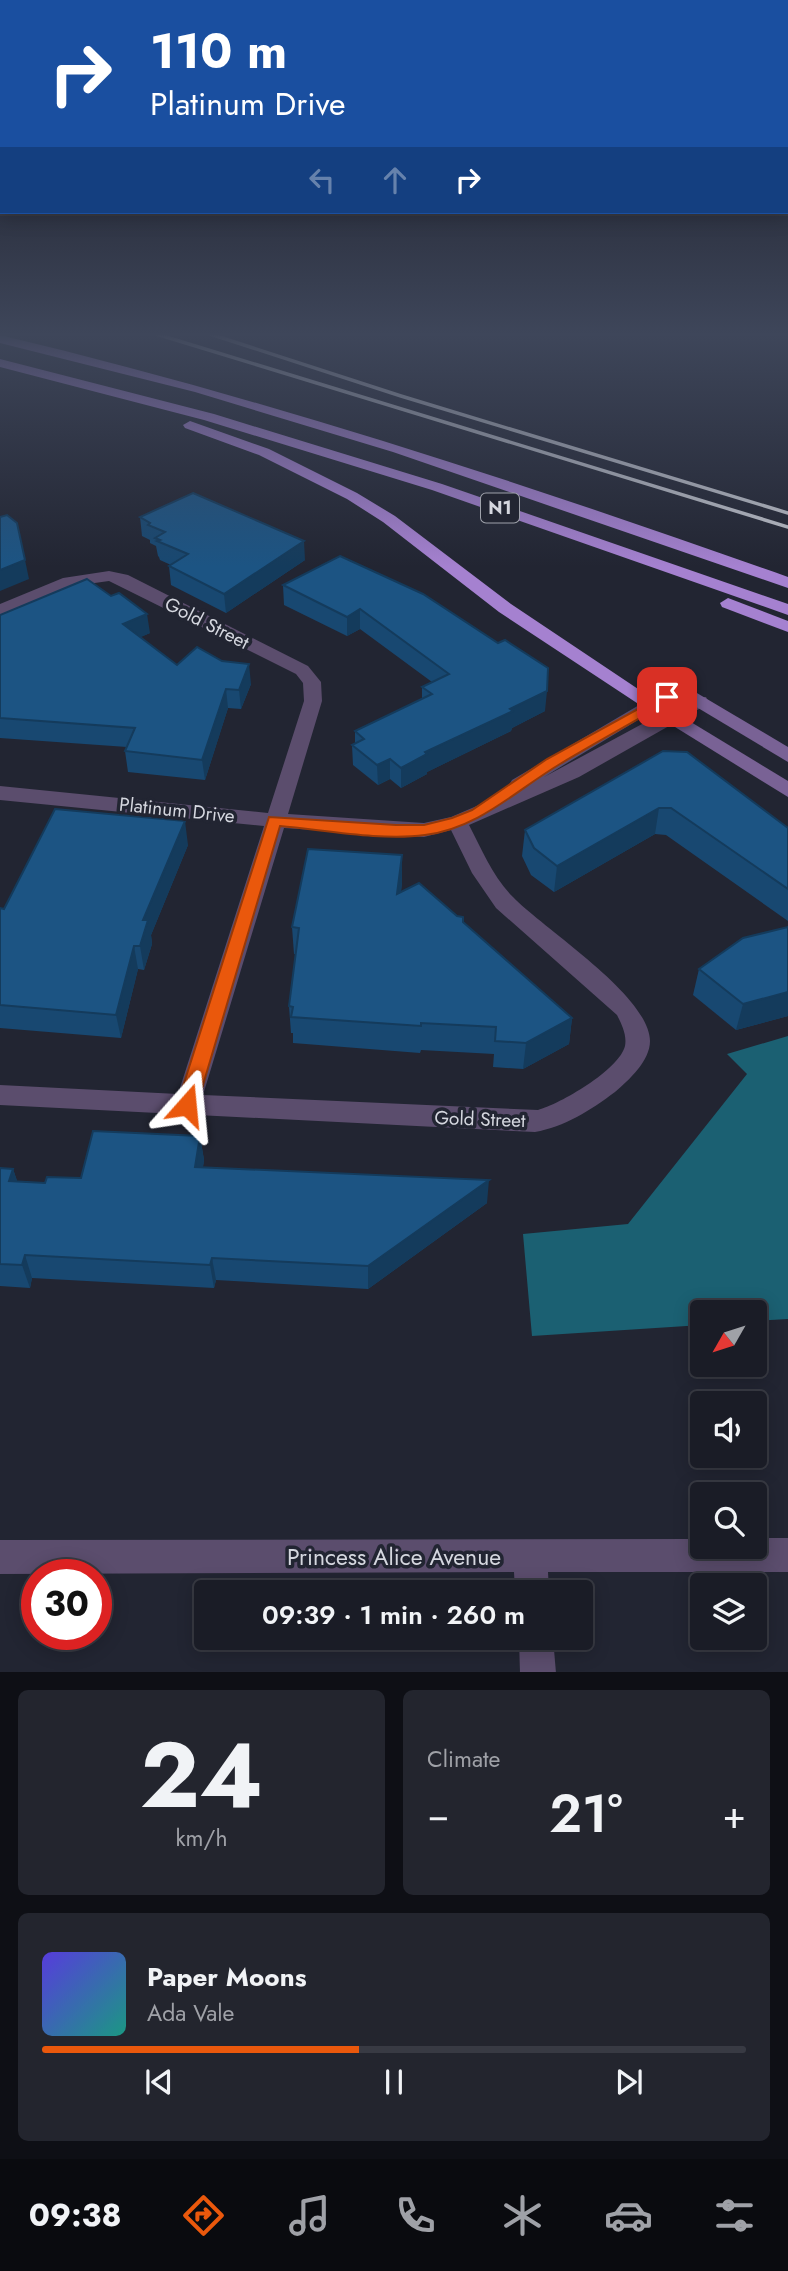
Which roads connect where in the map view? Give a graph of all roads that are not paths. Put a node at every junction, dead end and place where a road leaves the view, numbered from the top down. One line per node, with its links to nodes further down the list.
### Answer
1 (150, 411): 12 (highway)
2 (186, 411): 4 (highway, N1)
3 (272, 411): 5 (highway, N1)
4 (209, 417): 9 (highway, N1); 10 (highway)
5 (580, 508): 6 (highway); 7 (highway, N1)
6 (788, 570)
7 (788, 583)
8 (0, 610): 18 (street, Gold Street)
9 (788, 610)
10 (788, 627)
11 (699, 701): 12 (street, Platinum Drive); 13 (street, Platinum Drive); 14 (street)
12 (653, 705): 13 (street); 17 (street, Platinum Drive)
13 (672, 716): 15 (street); 17 (street, Platinum Drive)
14 (788, 756)
15 (788, 790)
16 (0, 793): 18 (street, Platinum Drive)
17 (467, 818): 18 (street, Platinum Drive); 20 (street, Gold Street)
18 (274, 820): 20 (street, Gold Street)
19 (0, 1096): 20 (street, Gold Street)
20 (187, 1105)
21 (788, 1555): 23 (street, Princess Alice Avenue)
22 (0, 1557): 23 (street, Princess Alice Avenue)
23 (530, 1557): 24 (street)
24 (531, 1580)
25 (537, 1650): 26 (street)
26 (538, 1672)

